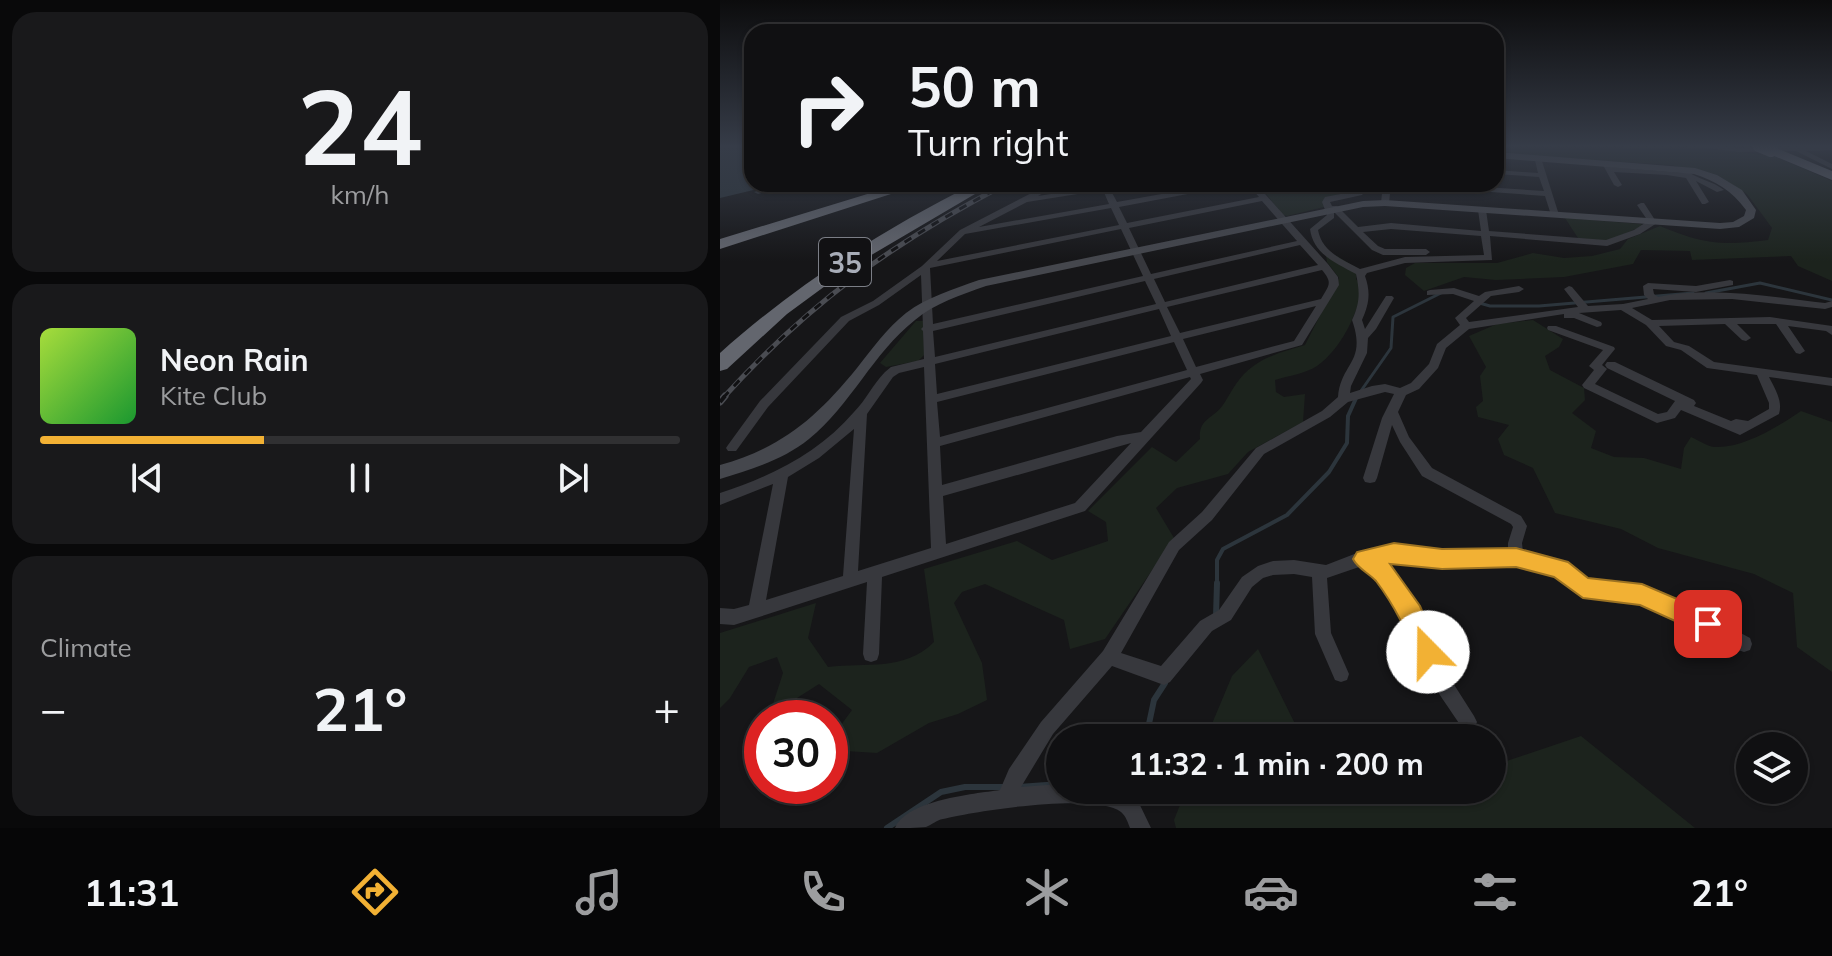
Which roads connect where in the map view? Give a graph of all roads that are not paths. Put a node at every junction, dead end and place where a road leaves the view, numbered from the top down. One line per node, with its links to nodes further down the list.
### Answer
1 (1545, 184): 16 (street)
2 (1694, 184): 19 (street)
3 (1708, 184): 5 (street)
4 (1724, 184): 27 (street)
5 (1720, 190)
6 (1504, 191): 16 (street)
7 (888, 192): 34 (highway)
8 (970, 192): 69 (highway, 35)
9 (1040, 192): 18 (street)
10 (1075, 192): 18 (street)
11 (1108, 192): 22 (street)
12 (1188, 192): 22 (street)
13 (1259, 192): 17 (street)
14 (1360, 192): 23 (street)
15 (1386, 192): 20 (street)
16 (1548, 194): 25 (street)
17 (1264, 198): 26 (street); 28 (street)
18 (1026, 199): 30 (street)
19 (1705, 202)
20 (1385, 203): 23 (street); 24 (street)
21 (1641, 205): 27 (street)
22 (1114, 206): 28 (street); 30 (street)
23 (1331, 209): 26 (street); 29 (street); 40 (street)
24 (1482, 210): 25 (street); 31 (street)
25 (1555, 215): 27 (street)
26 (1281, 219): 33 (street); 35 (street)
27 (1651, 223): 31 (street)
28 (1124, 226): 35 (street); 36 (street)
29 (1356, 230): 31 (street); 37 (street)
30 (963, 232): 39 (street)
31 (1486, 234): 37 (street)
32 (977, 235): 36 (street)
33 (1302, 242): 38 (street); 41 (street)
34 (720, 244)
35 (1135, 251): 41 (street); 52 (street)
36 (980, 255): 39 (street)
37 (1465, 258): 40 (street)
38 (1325, 266): 48 (street); 51 (street)
39 (926, 267): 52 (street); 82 (street)
40 (1362, 274): 65 (street)
41 (1148, 278): 51 (street); 62 (street)
42 (1730, 283): 47 (street)
43 (1519, 289): 49 (street)
44 (1569, 289): 54 (street)
45 (1430, 293): 49 (street)
46 (1389, 298): 65 (street)
47 (1656, 300): 50 (street); 53 (street)
48 (1323, 301): 64 (street); 71 (street)
49 (1479, 302): 60 (street)
50 (1832, 304)
51 (1162, 305): 64 (street); 68 (street)
52 (925, 306): 62 (street); 83 (street)
53 (1623, 307): 54 (street); 58 (street)
54 (1585, 309): 55 (street)
55 (1530, 317): 59 (street); 60 (street)
56 (1728, 321): 57 (street); 58 (street); 66 (street)
57 (1780, 322): 63 (street); 67 (street)
58 (1650, 323): 72 (street)
59 (1597, 324)
60 (1466, 326): 74 (street)
61 (1552, 328): 79 (street)
62 (926, 329): 68 (street)
63 (1832, 332)
64 (1178, 336): 71 (street); 76 (street)
65 (1363, 337): 75 (street)
66 (1746, 338)
67 (1800, 351)
68 (929, 362): 76 (street); 78 (street)
69 (720, 364)
70 (1611, 365): 79 (street)
71 (1195, 371): 80 (street); 81 (street)
72 (1762, 373): 73 (street); 79 (street)
73 (1832, 382)
74 (1401, 392): 75 (street); 77 (street)
75 (1346, 398): 98 (street)
76 (932, 399): 81 (street)
77 (1392, 412): 85 (street); 89 (street)
78 (861, 413): 84 (street); 93 (street)
79 (1744, 426)
80 (1147, 436): 86 (street); 88 (street)
81 (935, 443): 86 (street)
82 (732, 448)
83 (720, 472)
84 (782, 474): 87 (street); 94 (street)
85 (1370, 478)
86 (937, 492): 88 (street)
87 (720, 499)
88 (939, 553): 92 (street)
89 (1516, 557): 90 (street); 96 (street)
90 (1365, 559): 91 (street); 100 (street)
91 (1319, 572): 98 (street); 99 (street)
92 (875, 574): 93 (street); 97 (street)
93 (850, 581): 94 (street)
94 (756, 611): 95 (street)
95 (720, 616)
96 (1744, 644)
97 (871, 654)
98 (1109, 657): 101 (street)
99 (1341, 674)
100 (1468, 722)
101 (1006, 799): 102 (street); 103 (street)
102 (905, 828)
103 (1141, 828)

